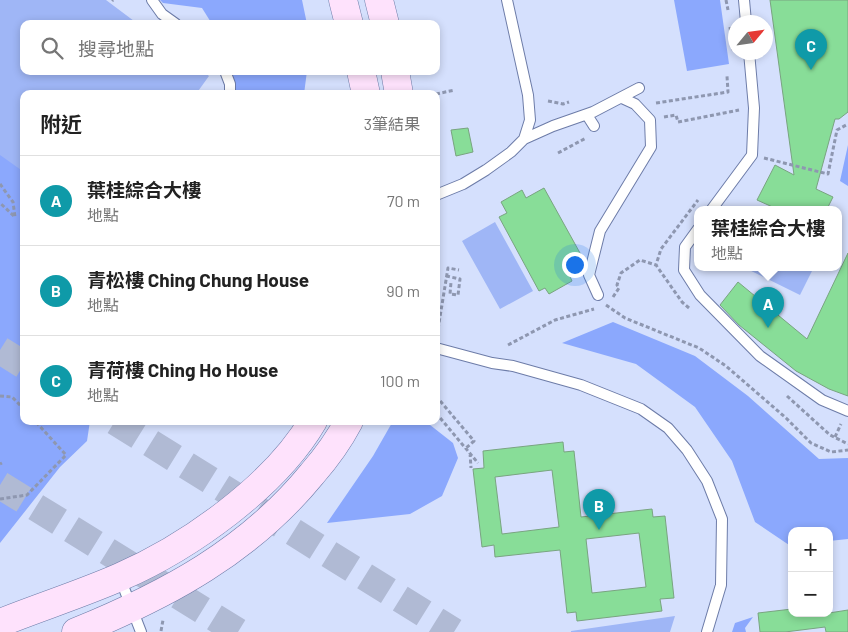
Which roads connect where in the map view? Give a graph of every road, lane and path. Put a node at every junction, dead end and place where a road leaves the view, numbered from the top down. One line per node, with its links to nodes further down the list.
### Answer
1 (152, 0): 9 (lane)
2 (343, 0): 10 (main road)
3 (379, 0): 11 (main road)
4 (507, 0): 30 (lane)
5 (726, 0): 7 (path)
6 (744, 0): 8 (lane)
7 (728, 15)
8 (745, 15)
9 (170, 20)
10 (348, 20)
11 (383, 20)
12 (750, 60): 25 (lane)
13 (227, 75): 18 (lane)
14 (362, 75): 19 (main road)
15 (396, 75): 20 (main road)
16 (727, 76): 24 (path)
17 (639, 88): 23 (lane)
18 (230, 90)
19 (365, 90)
20 (398, 90)
21 (455, 90): 22 (path)
22 (440, 93)
23 (622, 98): 26 (lane); 43 (lane)
24 (655, 103)
25 (754, 108): 27 (path); 33 (lane)
26 (587, 115): 29 (lane); 30 (lane)
27 (660, 118)
28 (848, 124): 33 (path)
29 (594, 126)
30 (524, 139): 35 (lane)
31 (577, 143): 32 (path)
32 (558, 153)
33 (752, 156): 37 (lane)
34 (0, 184): 36 (path)
35 (440, 193)
36 (0, 203)
37 (714, 206)
38 (694, 234): 51 (lane)
39 (656, 265): 44 (path)
40 (459, 270): 41 (path)
41 (446, 276): 42 (path); 45 (path)
42 (451, 282)
43 (598, 295): 44 (path)
44 (607, 306): 46 (path); 57 (path)
45 (440, 316)
46 (508, 345)
47 (440, 349): 68 (lane)
48 (0, 396): 50 (path)
49 (440, 401): 56 (path)
50 (20, 405)
51 (848, 411)
52 (440, 418): 56 (path)
53 (39, 425): 61 (path)
54 (310, 425): 62 (main road)
55 (346, 425): 63 (main road)
56 (466, 448): 58 (path)
57 (848, 450)
58 (470, 453): 59 (path); 60 (path)
59 (478, 463)
60 (472, 468)
61 (0, 499)
62 (120, 577): 63 (lane); 65 (main road)
63 (136, 620): 67 (main road)
64 (163, 620): 66 (path)
65 (0, 623)
66 (161, 630)
67 (76, 632)
68 (707, 632)

